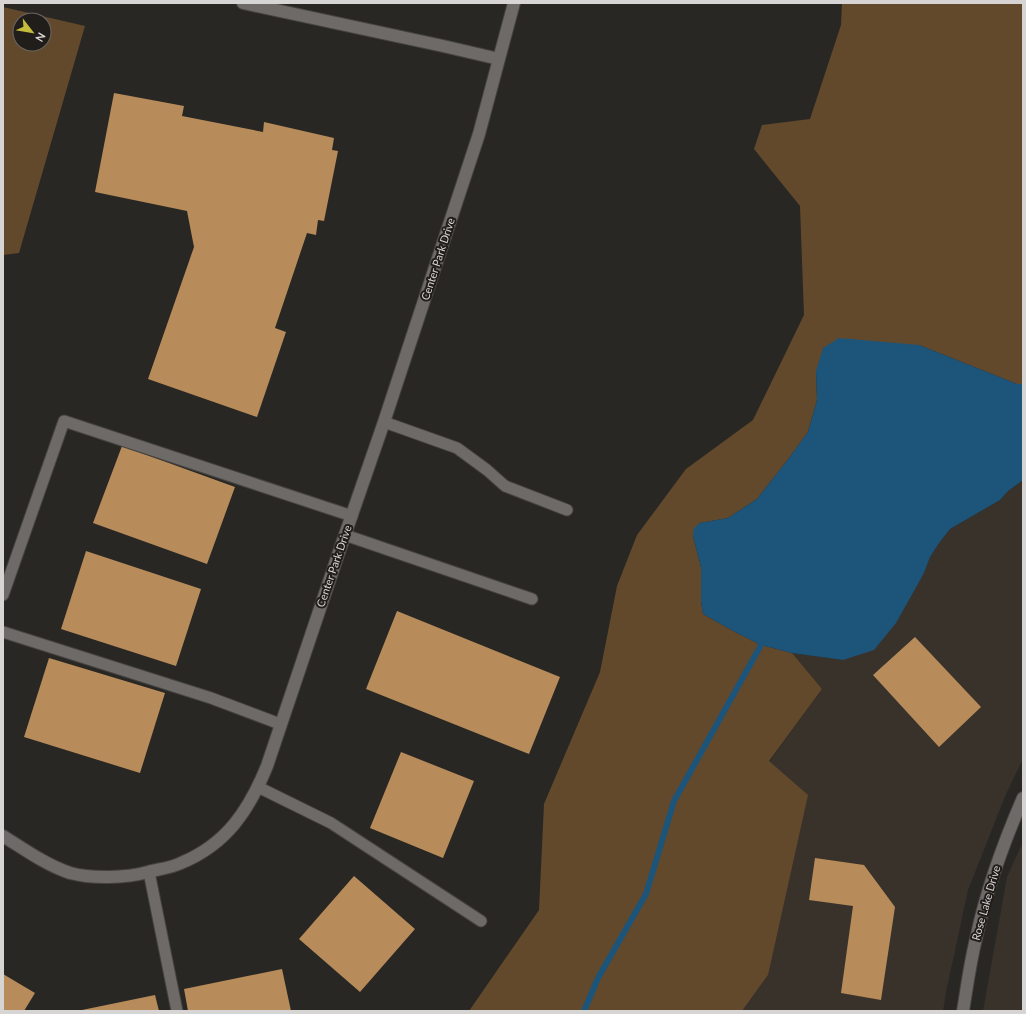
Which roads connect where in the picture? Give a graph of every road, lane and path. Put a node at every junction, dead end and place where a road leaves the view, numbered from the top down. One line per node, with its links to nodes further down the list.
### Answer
1 (243, 3): 3 (street)
2 (514, 3): 3 (street, Center Park Drive)
3 (499, 59): 4 (street, Center Park Drive)
4 (384, 422): 5 (lane); 6 (street, Center Park Drive)
5 (567, 510)
6 (352, 516): 7 (street, Center Park Drive); 8 (lane)
7 (345, 535): 9 (lane); 11 (street, Center Park Drive)
8 (3, 595)
9 (532, 599)
10 (3, 632): 11 (lane)
11 (280, 724): 12 (street, Center Park Drive)
12 (258, 787): 15 (street, Center Park Drive); 16 (lane)
13 (1023, 798): 18 (street, Rose Lake Drive)
14 (3, 836): 15 (street, Center Park Drive)
15 (149, 872): 17 (lane)
16 (481, 921)
17 (177, 1011)
18 (963, 1011)

